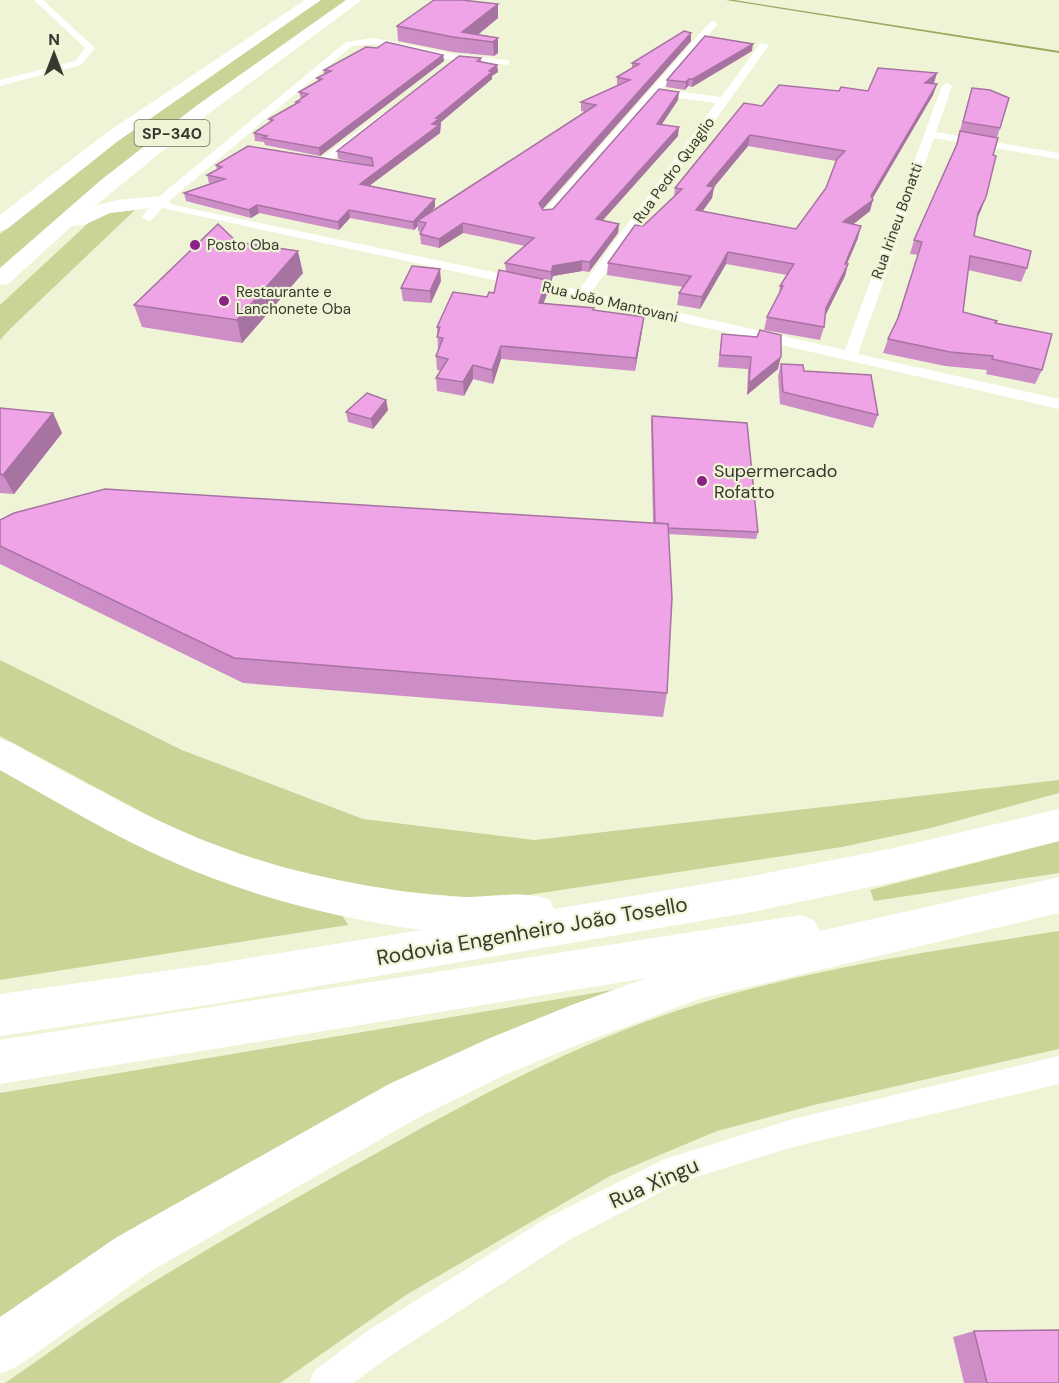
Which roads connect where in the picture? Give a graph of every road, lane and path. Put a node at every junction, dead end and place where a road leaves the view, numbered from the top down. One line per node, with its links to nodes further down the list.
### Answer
1 (38, 0): 7 (street)
2 (314, 0): 20 (highway, SP-340)
3 (355, 0): 12 (highway, SP-340)
4 (713, 24): 9 (street)
5 (764, 45): 10 (street, Rua Pedro Quaglio)
6 (506, 63): 14 (street)
7 (0, 83)
8 (947, 86): 13 (street, Rua Irineu Bonatti)
9 (654, 91): 10 (street); 19 (street)
10 (724, 101): 23 (street, Rua Pedro Quaglio)
11 (395, 106): 17 (street)
12 (172, 133): 18 (highway); 21 (highway, SP-340)
13 (928, 134): 16 (street); 24 (street, Rua Irineu Bonatti)
14 (228, 144): 15 (street); 18 (street)
15 (249, 148)
16 (1059, 156)
17 (346, 165)
18 (160, 212): 21 (highway); 23 (street, Rua João Mantovani)
19 (547, 214)
20 (0, 225)
21 (37, 246): 22 (highway, SP-340)
22 (0, 279)
23 (582, 295): 24 (street, Rua João Mantovani)
24 (849, 356): 25 (street, Rua João Mantovani)
25 (1059, 404)
26 (0, 753): 29 (highway)
27 (1059, 825): 29 (highway, Rodovia Engenheiro João Tosello)
28 (1059, 894): 31 (highway); 33 (highway)
29 (747, 895): 30 (highway, Rodovia Engenheiro João Tosello)
30 (0, 1015)
31 (0, 1062)
32 (1059, 1071): 34 (street, Rua Xingu)
33 (0, 1348)
34 (326, 1383)

